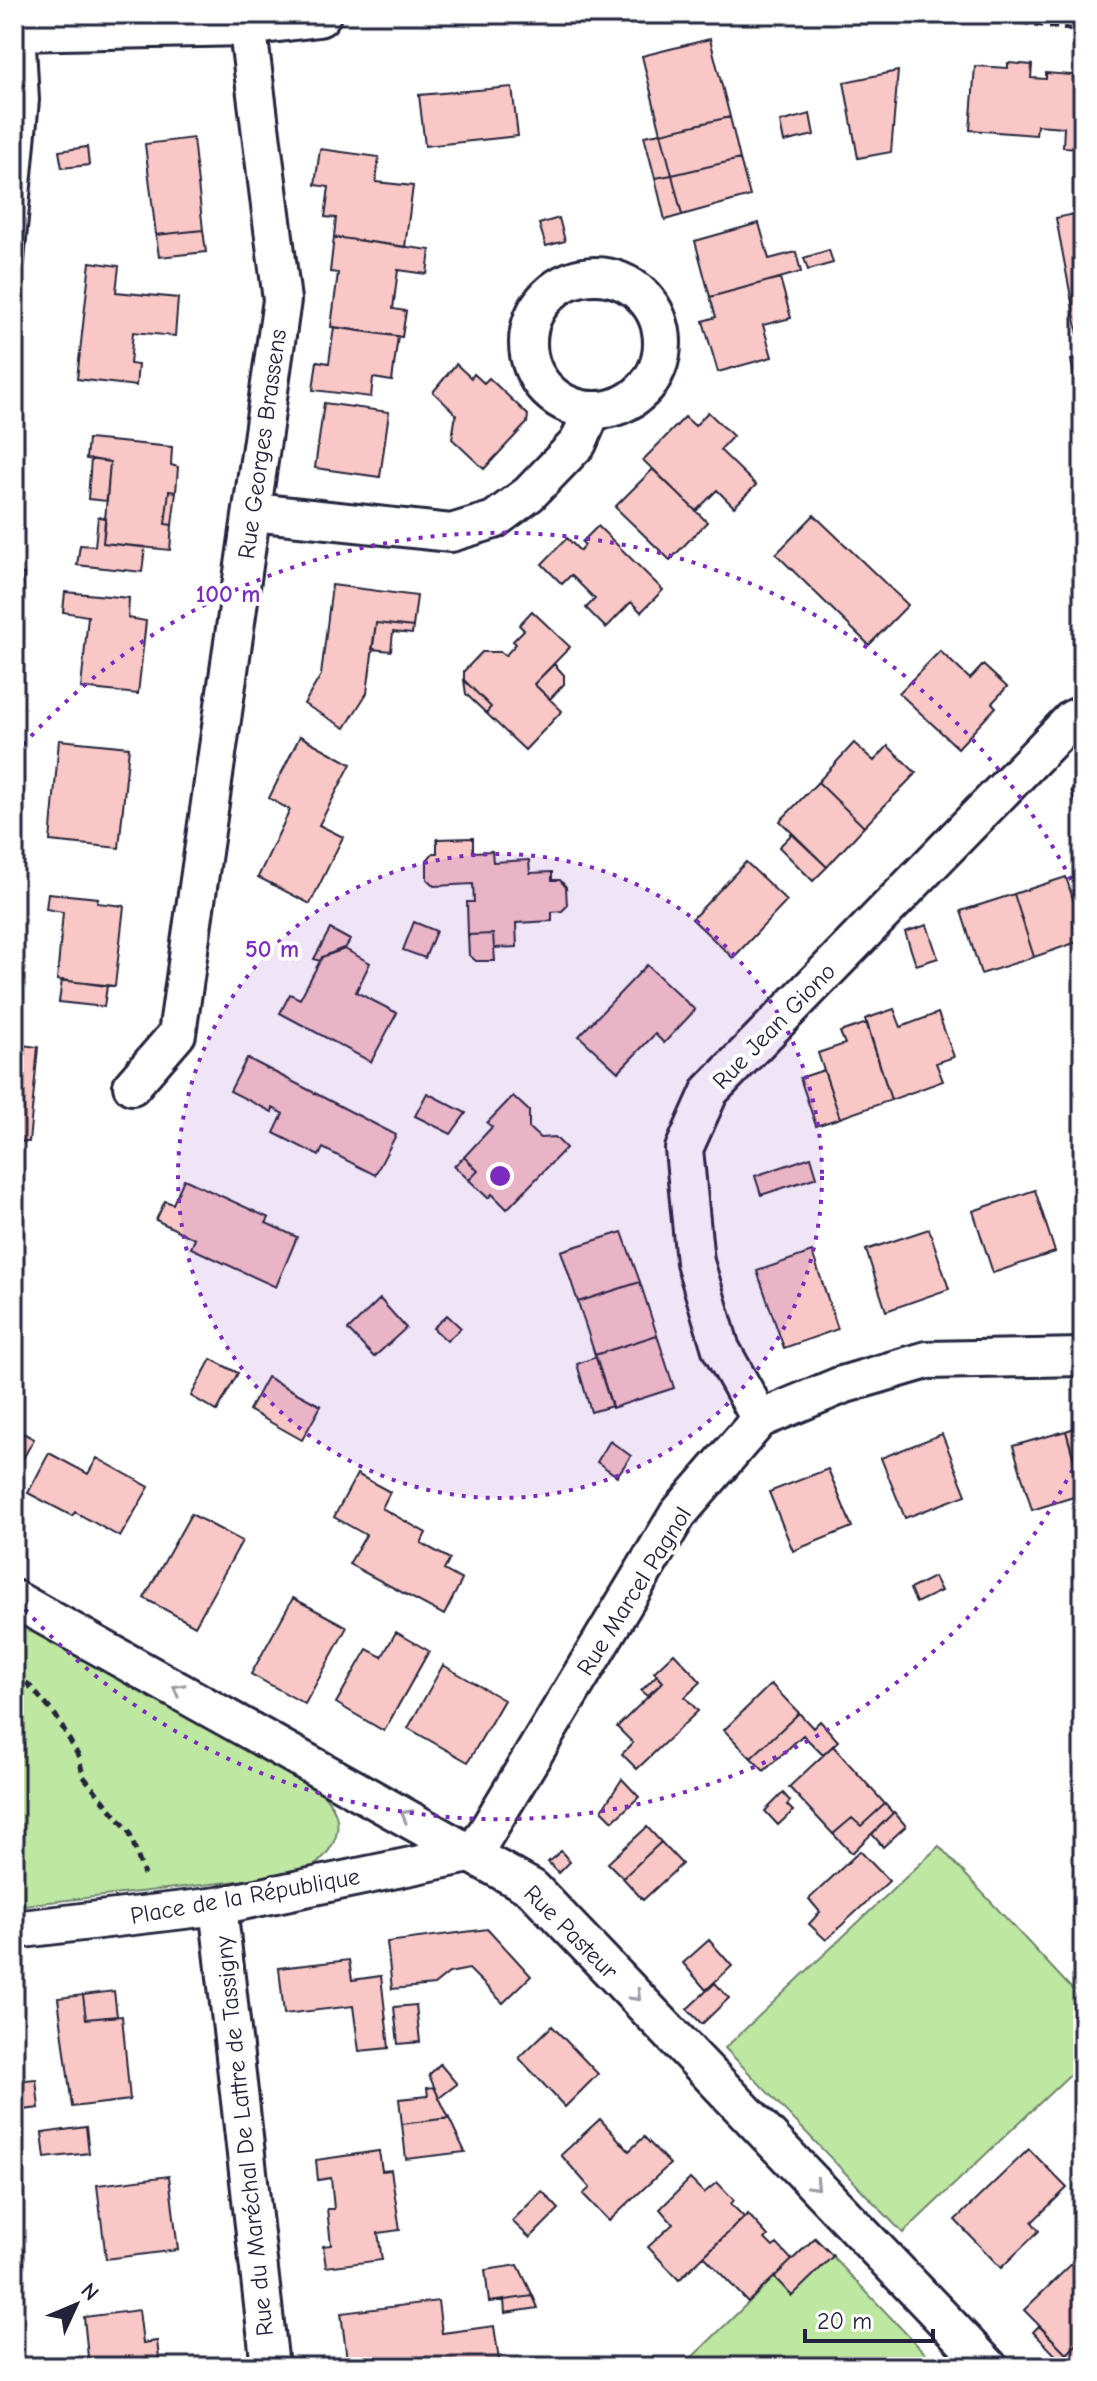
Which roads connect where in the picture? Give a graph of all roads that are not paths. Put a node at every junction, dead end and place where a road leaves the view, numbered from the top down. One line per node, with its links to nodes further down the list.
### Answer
1 (318, 14): 2 (street)
2 (247, 23): 3 (street); 6 (street, Rue Georges Brassens)
3 (19, 28): 4 (lane)
4 (14, 261)
5 (592, 411): 6 (street)
6 (253, 512): 8 (street, Rue Georges Brassens)
7 (1083, 714): 10 (street, Rue Jean Giono)
8 (132, 1086)
9 (1083, 1357): 10 (street, Rue Marcel Pagnol)
10 (760, 1419): 12 (street, Rue Marcel Pagnol)
11 (14, 1599): 12 (street, Rue Pasteur, one-way to 11)
12 (474, 1853): 13 (street, Place de la République); 16 (street, Rue Pasteur, one-way to 16)
13 (218, 1906): 14 (street, Place de la République); 15 (street, Rue du Maréchal De Lattre de Tassigny)
14 (14, 1930)
15 (270, 2367)
16 (989, 2367)

